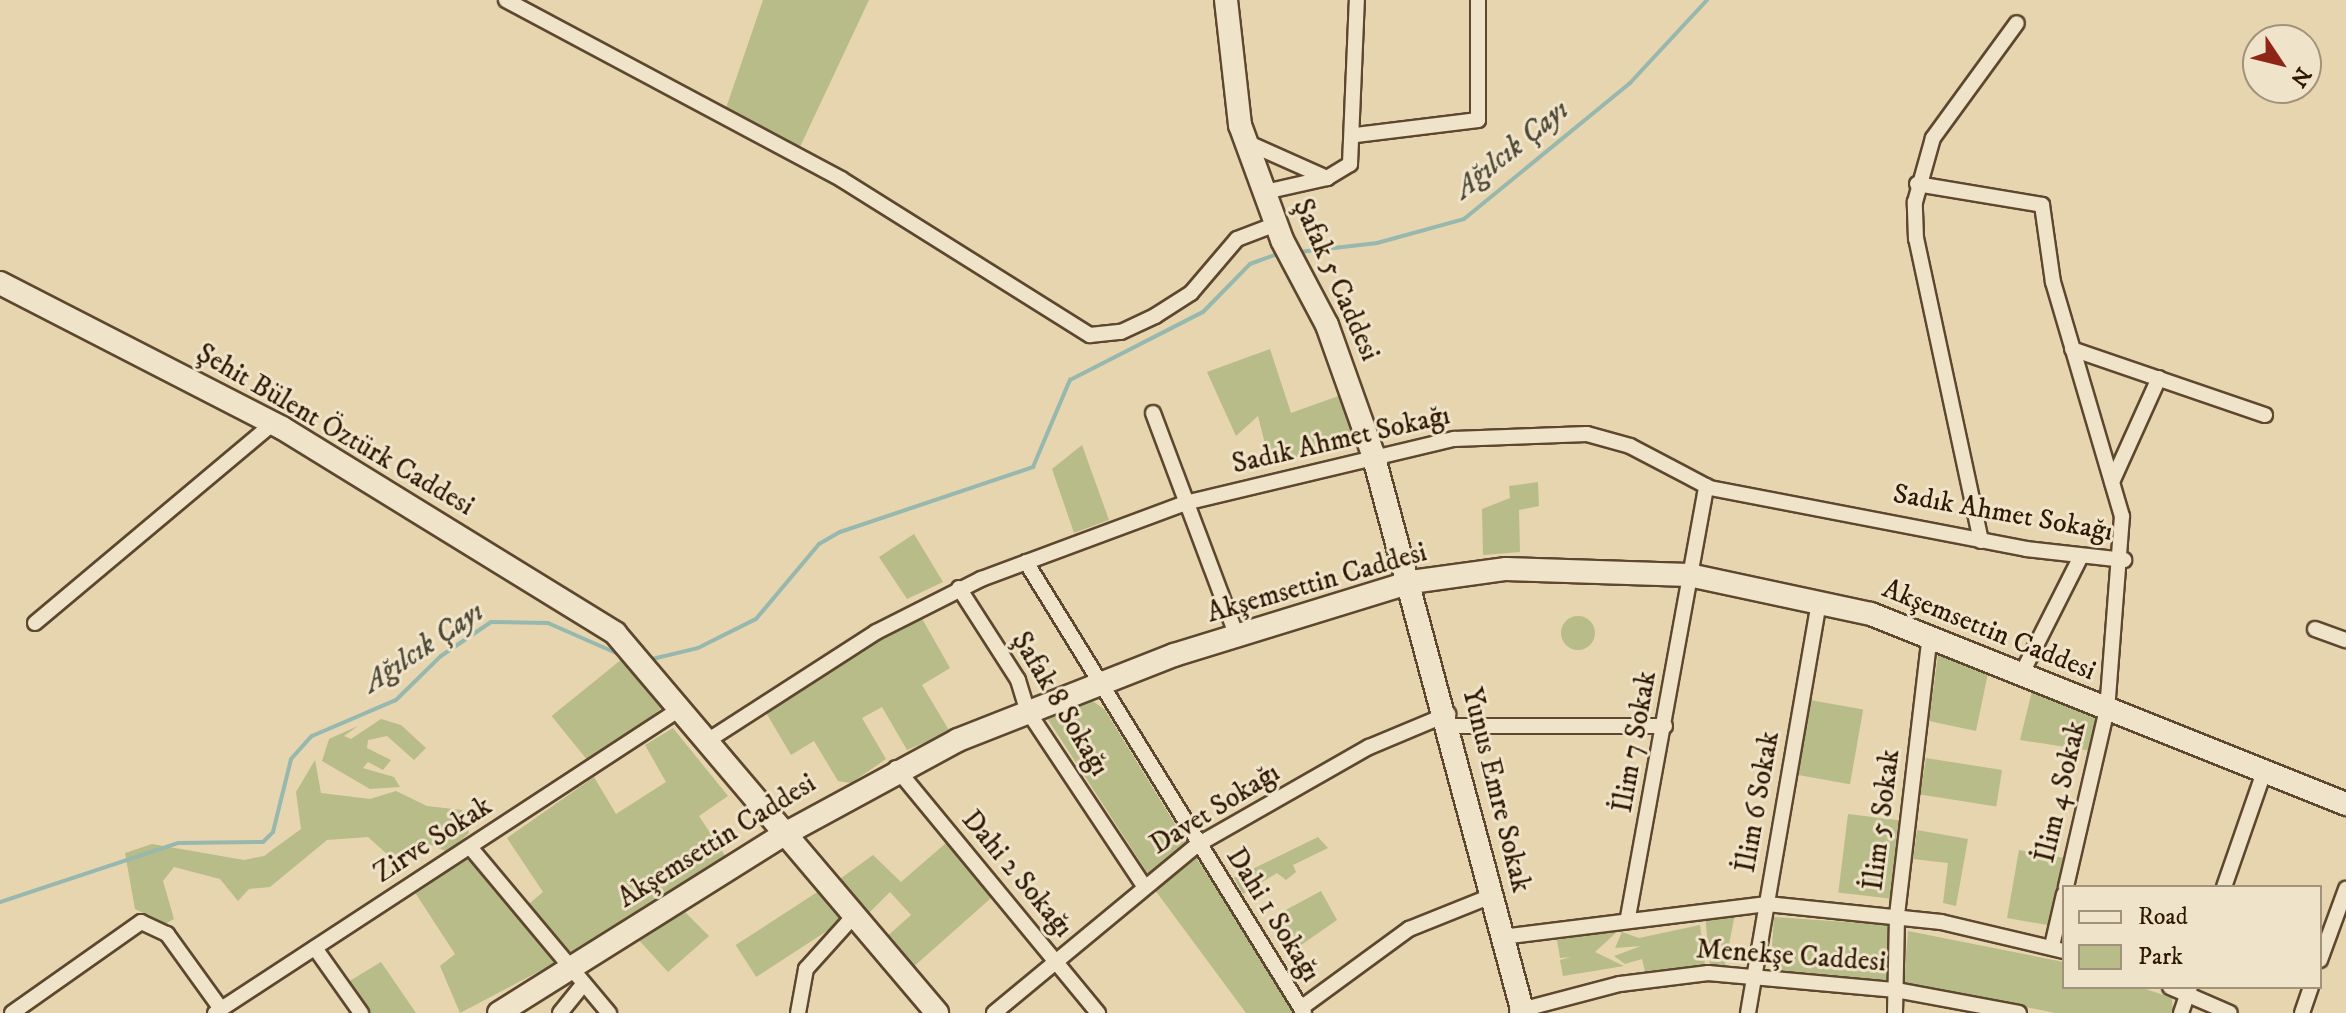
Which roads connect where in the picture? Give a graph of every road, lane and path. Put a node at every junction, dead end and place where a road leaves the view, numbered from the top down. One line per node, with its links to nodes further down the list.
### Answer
1 (506, 0): 11 (street)
2 (1226, 0): 7 (street, Şafak 5 Caddesi)
3 (1357, 0): 6 (street)
4 (1478, 0): 6 (street)
5 (2017, 23): 9 (street)
6 (1356, 135): 8 (street)
7 (1246, 142): 8 (street); 10 (street, Şafak 5 Caddesi)
8 (1327, 178): 10 (street)
9 (1917, 184): 13 (street, İlim 4 Sokak); 22 (street)
10 (1265, 192): 11 (street, Şafak 5 Caddesi)
11 (1276, 224): 18 (street, Şafak 5 Caddesi)
12 (0, 283): 17 (street, Şehit Bülent Öztürk Caddesi)
13 (2072, 349): 14 (street); 19 (street, İlim 4 Sokak)
14 (2159, 378): 16 (street); 19 (street)
15 (1153, 413): 21 (street)
16 (2265, 415)
17 (273, 423): 30 (street); 37 (street, Şehit Bülent Öztürk Caddesi)
18 (1373, 454): 20 (street, Sadık Ahmet Sokağı); 21 (street, Sadık Ahmet Sokağı); 27 (street, Şafak 5 Caddesi)
19 (2112, 482): 24 (street, İlim 4 Sokak)
20 (1706, 486): 22 (street, Sadık Ahmet Sokağı); 26 (street, İlim 7 Sokak)
21 (1185, 503): 25 (street, Sadık Ahmet Sokağı); 33 (street)
22 (1981, 541): 23 (street, Sadık Ahmet Sokağı)
23 (2081, 556): 24 (street, Sadık Ahmet Sokağı); 35 (street)
24 (2124, 560): 38 (street, İlim 4 Sokak)
25 (1026, 562): 28 (street, Sadık Ahmet Sokağı); 36 (street, Dahi 1 Sokağı)
26 (1689, 575): 27 (street, Akşemsettin Caddesi); 29 (street, Akşemsettin Caddesi); 41 (street, İlim 7 Sokak)
27 (1411, 582): 33 (street, Akşemsettin Caddesi); 40 (street, Yunus Emre Sokak)
28 (959, 588): 39 (street, Şafak 8 Sokağı); 42 (street, Sadık Ahmet Sokağı)
29 (1819, 600): 32 (street, Akşemsettin Caddesi); 54 (street, İlim 6 Sokak)
30 (35, 623)
31 (2315, 629): 34 (street)
32 (1930, 635): 35 (street, Akşemsettin Caddesi); 56 (street, İlim 5 Sokak)
33 (1237, 636): 36 (street, Akşemsettin Caddesi)
34 (2346, 640)
35 (2022, 673): 38 (street, Akşemsettin Caddesi)
36 (1097, 681): 39 (street, Akşemsettin Caddesi); 47 (street, Dahi 1 Sokağı)
37 (680, 709): 42 (street); 48 (street, Zirve Sokak)
38 (2107, 709): 44 (street, Akşemsettin Caddesi); 49 (street, İlim 4 Sokak)
39 (1027, 710): 43 (street, Akşemsettin Caddesi); 51 (street, Şafak 8 Sokağı)
40 (1449, 720): 41 (street); 47 (street, Davet Sokağı); 53 (street, Yunus Emre Sokak)
41 (1665, 726): 57 (street, İlim 7 Sokak)
42 (707, 741): 46 (street)
43 (896, 768): 46 (street, Akşemsettin Caddesi); 63 (street, Dahi 2 Sokağı)
44 (2264, 772): 45 (street, Akşemsettin Caddesi); 50 (street)
45 (2346, 804)
46 (783, 835): 58 (street); 64 (street, Akşemsettin Caddesi)
47 (1197, 845): 51 (street, Davet Sokağı); 70 (street, Dahi 1 Sokağı)
48 (470, 847): 60 (street, Zirve Sokak); 64 (street)
49 (2066, 885)
50 (2225, 885)
51 (1144, 886): 63 (street, Davet Sokağı)
52 (2346, 889): 62 (street)
53 (1491, 896): 59 (street, Yunus Emre Sokak); 70 (street)
54 (1767, 904): 56 (street); 57 (street); 65 (street, İlim 6 Sokak)
55 (2062, 912): 61 (street, İlim 4 Sokak)
56 (1897, 915): 61 (street); 67 (street, İlim 5 Sokak)
57 (1628, 917): 59 (street)
58 (852, 918): 77 (street); 78 (street)
59 (1502, 937): 71 (street, Yunus Emre Sokak)
60 (315, 948): 69 (street, Zirve Sokak); 73 (street)
61 (2058, 948)
62 (2322, 955)
63 (1058, 964): 79 (street, Davet Sokağı); 80 (street, Dahi 2 Sokağı)
64 (577, 977): 74 (street, Akşemsettin Caddesi); 75 (street); 76 (street)
65 (1752, 978): 67 (street, Menekşe Caddesi); 71 (street, Menekşe Caddesi); 81 (street, İlim 6 Sokak)
66 (2310, 989): 86 (street)
67 (1896, 990): 82 (street, İlim 5 Sokak); 83 (street, Menekşe Caddesi)
68 (2189, 990): 84 (street); 85 (street)
69 (218, 1011): 72 (street)
70 (1303, 1011)
71 (1519, 1012)
72 (12, 1013)
73 (361, 1013)
74 (499, 1013)
75 (560, 1013)
76 (609, 1013)
77 (798, 1013)
78 (937, 1013)
79 (994, 1013)
80 (1098, 1013)
81 (1748, 1013)
82 (1895, 1013)
83 (2019, 1013)
84 (2181, 1013)
85 (2230, 1013)
86 (2302, 1013)

